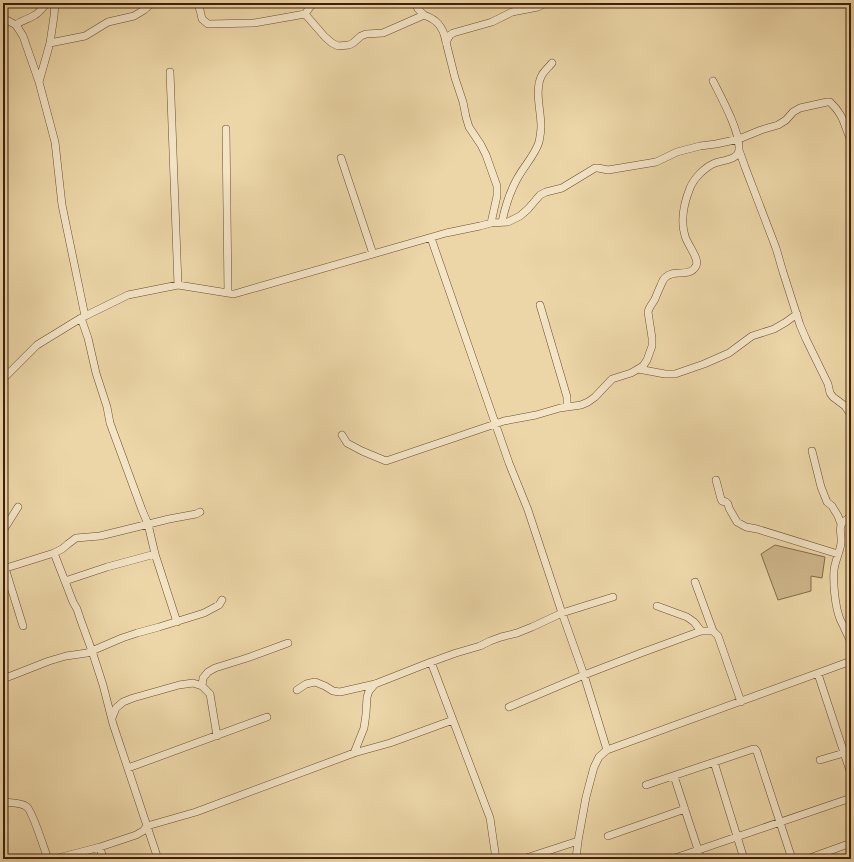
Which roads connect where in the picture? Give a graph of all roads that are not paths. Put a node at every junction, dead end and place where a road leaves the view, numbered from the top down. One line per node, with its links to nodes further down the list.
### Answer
1 (47, 3): 11 (street)
2 (55, 3): 13 (street)
3 (152, 3): 13 (street)
4 (197, 3): 8 (street)
5 (312, 3): 8 (street)
6 (415, 3): 9 (street)
7 (544, 3): 12 (street)
8 (305, 14): 9 (street)
9 (424, 15): 12 (street)
10 (3, 18): 11 (street)
11 (16, 25): 17 (street)
12 (446, 42): 24 (street)
13 (50, 43): 17 (street)
14 (552, 63): 23 (street)
15 (170, 72): 27 (street)
16 (713, 81): 19 (street)
17 (39, 82): 31 (street)
18 (226, 129): 28 (street)
19 (739, 139): 20 (street); 21 (street); 23 (street)
20 (851, 141)
21 (739, 150): 30 (street); 32 (street)
22 (341, 158): 26 (street)
23 (502, 222): 24 (street)
24 (491, 223): 25 (street)
25 (431, 238): 26 (street); 36 (street)
26 (373, 254): 28 (street)
27 (178, 285): 28 (street); 31 (street)
28 (228, 293)
29 (540, 305): 34 (street)
30 (797, 314): 32 (street); 35 (street)
31 (83, 317): 33 (street); 43 (street)
32 (638, 369): 34 (street)
33 (3, 379)
34 (567, 407): 36 (street)
35 (851, 416)
36 (496, 423): 37 (street); 55 (street)
37 (342, 435)
38 (812, 451): 44 (street)
39 (716, 480): 48 (street)
40 (18, 507): 45 (street)
41 (200, 512): 43 (street)
42 (851, 517): 44 (street)
43 (148, 524): 46 (street); 47 (street)
44 (841, 524): 48 (street)
45 (3, 531)
46 (54, 553): 49 (street); 50 (street)
47 (155, 554): 50 (street); 56 (street)
48 (838, 554): 60 (street)
49 (4, 568): 57 (street)
50 (65, 581): 62 (street)
51 (695, 582): 59 (street)
52 (613, 598): 55 (street)
53 (222, 600): 56 (street)
54 (657, 606): 58 (street)
55 (562, 612): 63 (street); 66 (street)
56 (177, 622): 62 (street)
57 (23, 626)
58 (701, 631): 59 (street); 66 (street)
59 (713, 632): 71 (street)
60 (851, 642)
61 (288, 643): 69 (street)
62 (92, 651): 67 (street); 74 (street)
63 (431, 662): 68 (street); 75 (street)
64 (851, 662): 65 (street)
65 (818, 674): 71 (street); 80 (street)
66 (584, 675): 72 (street); 77 (street)
67 (3, 679)
68 (375, 684): 70 (street); 79 (street)
69 (202, 686): 74 (street); 76 (street)
70 (297, 690)
71 (741, 702): 77 (street)
72 (509, 707)
73 (267, 717): 76 (street)
74 (112, 718): 83 (street)
75 (453, 720): 79 (street); 103 (street)
76 (217, 736): 83 (street)
77 (607, 750): 94 (street)
78 (851, 750): 80 (street)
79 (354, 753): 91 (street)
80 (843, 753): 81 (street); 84 (street)
81 (820, 760)
82 (714, 762): 85 (street); 90 (street); 93 (street)
83 (128, 768): 91 (street)
84 (851, 774)
85 (674, 776): 86 (street); 89 (street)
86 (646, 785)
87 (851, 798): 90 (street)
88 (3, 802): 99 (street)
89 (685, 809): 92 (street); 97 (street)
90 (780, 822): 93 (street); 109 (street)
91 (147, 826): 96 (street); 102 (street)
92 (608, 836)
93 (737, 836): 97 (street); 108 (street)
94 (578, 841): 104 (street); 105 (street)
95 (851, 843): 98 (street)
96 (100, 847): 100 (street); 101 (street)
97 (698, 850): 106 (street); 107 (street)
98 (830, 851): 110 (street); 111 (street)
99 (48, 859)
100 (54, 859)
101 (103, 859)
102 (158, 859)
103 (496, 859)
104 (523, 859)
105 (576, 859)
106 (672, 859)
107 (701, 859)
108 (744, 859)
109 (792, 859)
110 (807, 859)
111 (833, 859)

